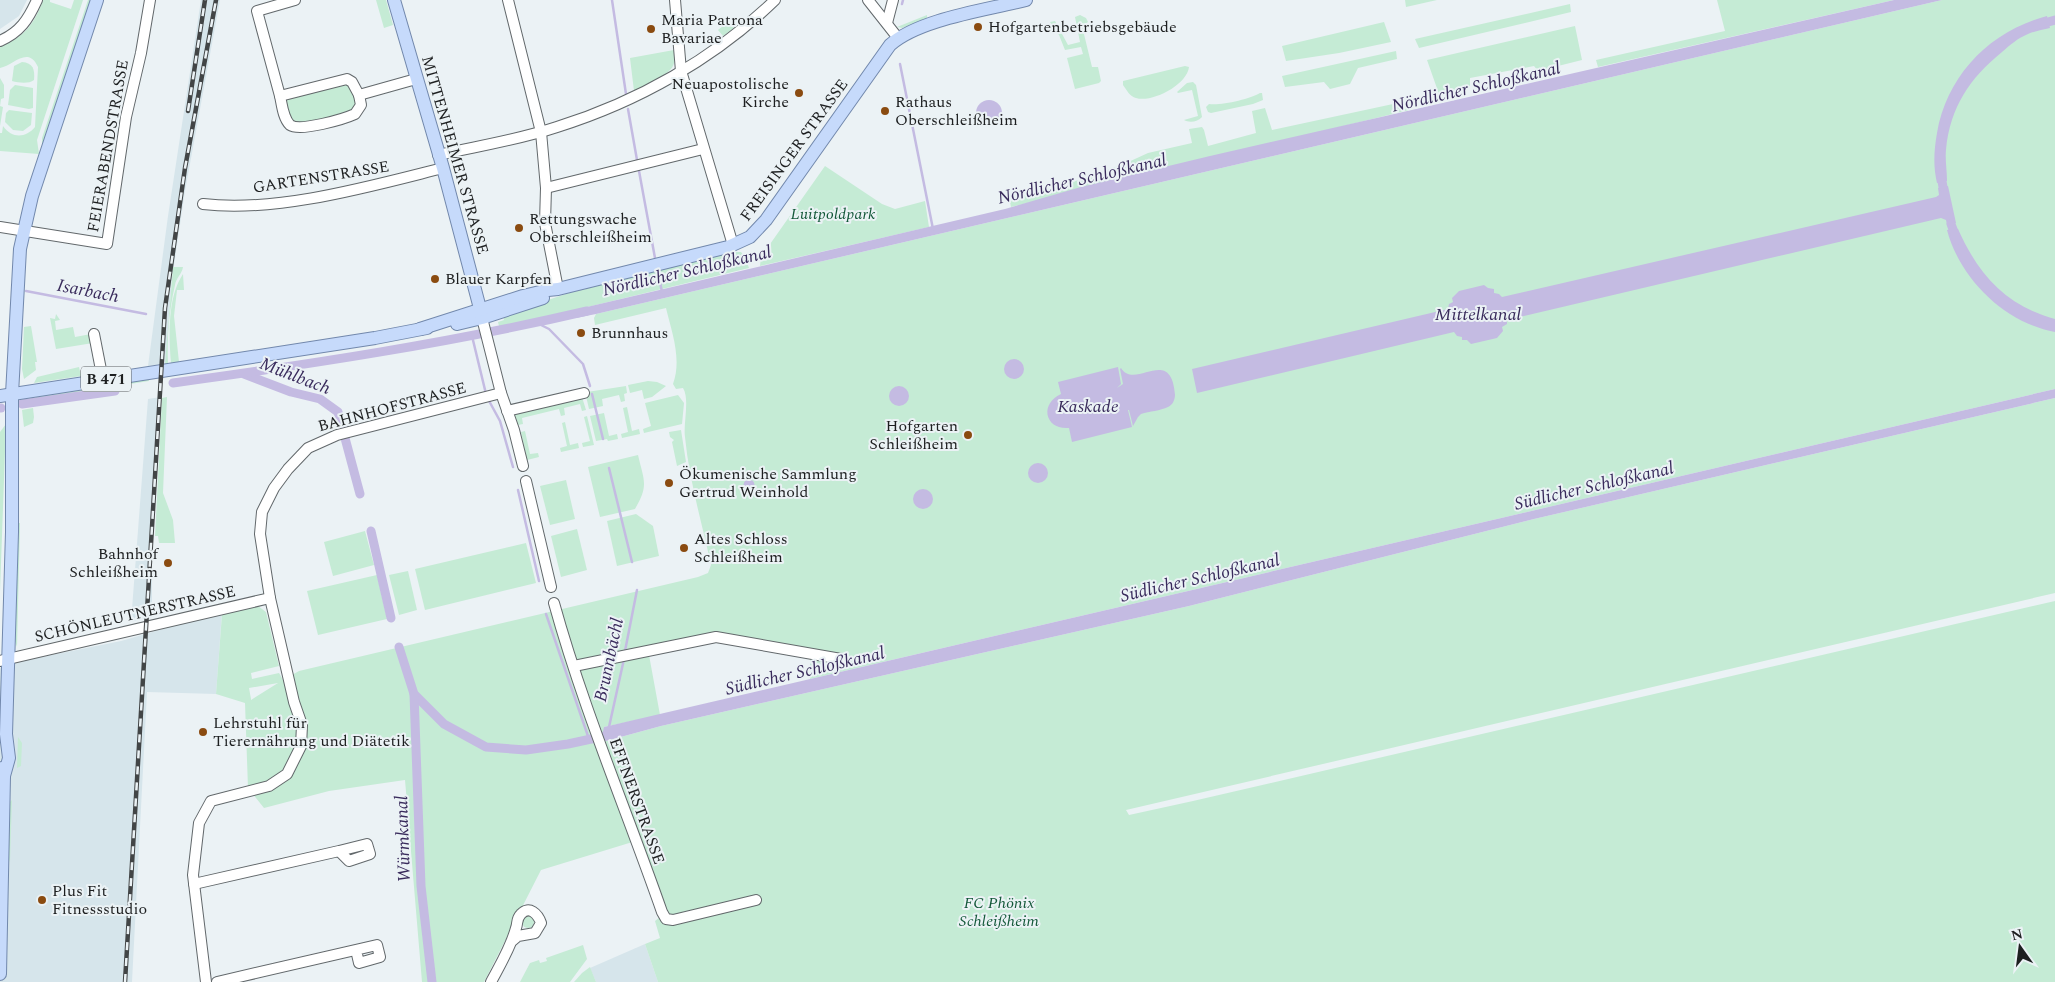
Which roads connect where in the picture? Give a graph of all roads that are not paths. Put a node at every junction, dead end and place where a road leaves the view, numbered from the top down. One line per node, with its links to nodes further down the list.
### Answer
1 (37, 0): 14 (street)
2 (97, 0): 26 (main road)
3 (150, 0): 26 (street, FEIERABENDSTRASSE)
4 (295, 0): 18 (street)
5 (394, 0): 16 (main road, MITTENHEIMER STRASSE)
6 (508, 0): 19 (street)
7 (675, 0): 15 (street)
8 (775, 0): 15 (street)
9 (868, 0): 12 (street)
10 (893, 0): 12 (street)
11 (1021, 1): 13 (main road, FREISINGER STRASSE / B 471)
12 (888, 23): 13 (street)
13 (898, 38): 27 (main road, FREISINGER STRASSE / B 471)
14 (0, 41)
15 (681, 71): 19 (street); 20 (street)
16 (416, 79): 17 (street); 21 (main road, MITTENHEIMER STRASSE)
17 (359, 95): 18 (street); 18 (street)
18 (280, 96)
19 (540, 132): 21 (street); 23 (street)
20 (703, 149): 23 (street); 27 (street)
21 (438, 155): 22 (main road, MITTENHEIMER STRASSE)
22 (443, 168): 24 (street, GARTENSTRASSE); 29 (main road, MITTENHEIMER STRASSE)
23 (546, 188): 28 (street)
24 (202, 204)
25 (0, 227): 26 (street)
26 (23, 230): 34 (main road)
27 (732, 245): 28 (main road, FREISINGER STRASSE / B 471)
28 (558, 289): 29 (main road, FREISINGER STRASSE / B 471)
29 (483, 318): 31 (main road, B 471); 33 (street)
30 (94, 334): 31 (street)
31 (103, 380): 34 (main road, B 471)
32 (584, 393): 35 (street)
33 (497, 394): 35 (street); 39 (street, BAHNHOFSTRASSE)
34 (6, 395): 42 (main road)
35 (507, 411): 36 (street)
36 (523, 466)
37 (526, 481): 38 (street)
38 (551, 587)
39 (270, 598): 42 (street, SCHÖNLEUTNERSTRASSE); 47 (street, BAHNHOFSTRASSE)
40 (554, 603): 43 (street, EFFNERSTRASSE)
41 (841, 659): 43 (street)
42 (4, 660): 44 (main road)
43 (574, 666): 48 (street, EFFNERSTRASSE)
44 (3, 780): 45 (main road)
45 (2, 798): 51 (main road)
46 (340, 850): 47 (street)
47 (194, 884): 52 (street, BAHNHOFSTRASSE)
48 (756, 900)
49 (511, 942): 54 (street)
50 (356, 950): 53 (street)
51 (0, 974)
52 (206, 982)
53 (218, 982)
54 (491, 982)

